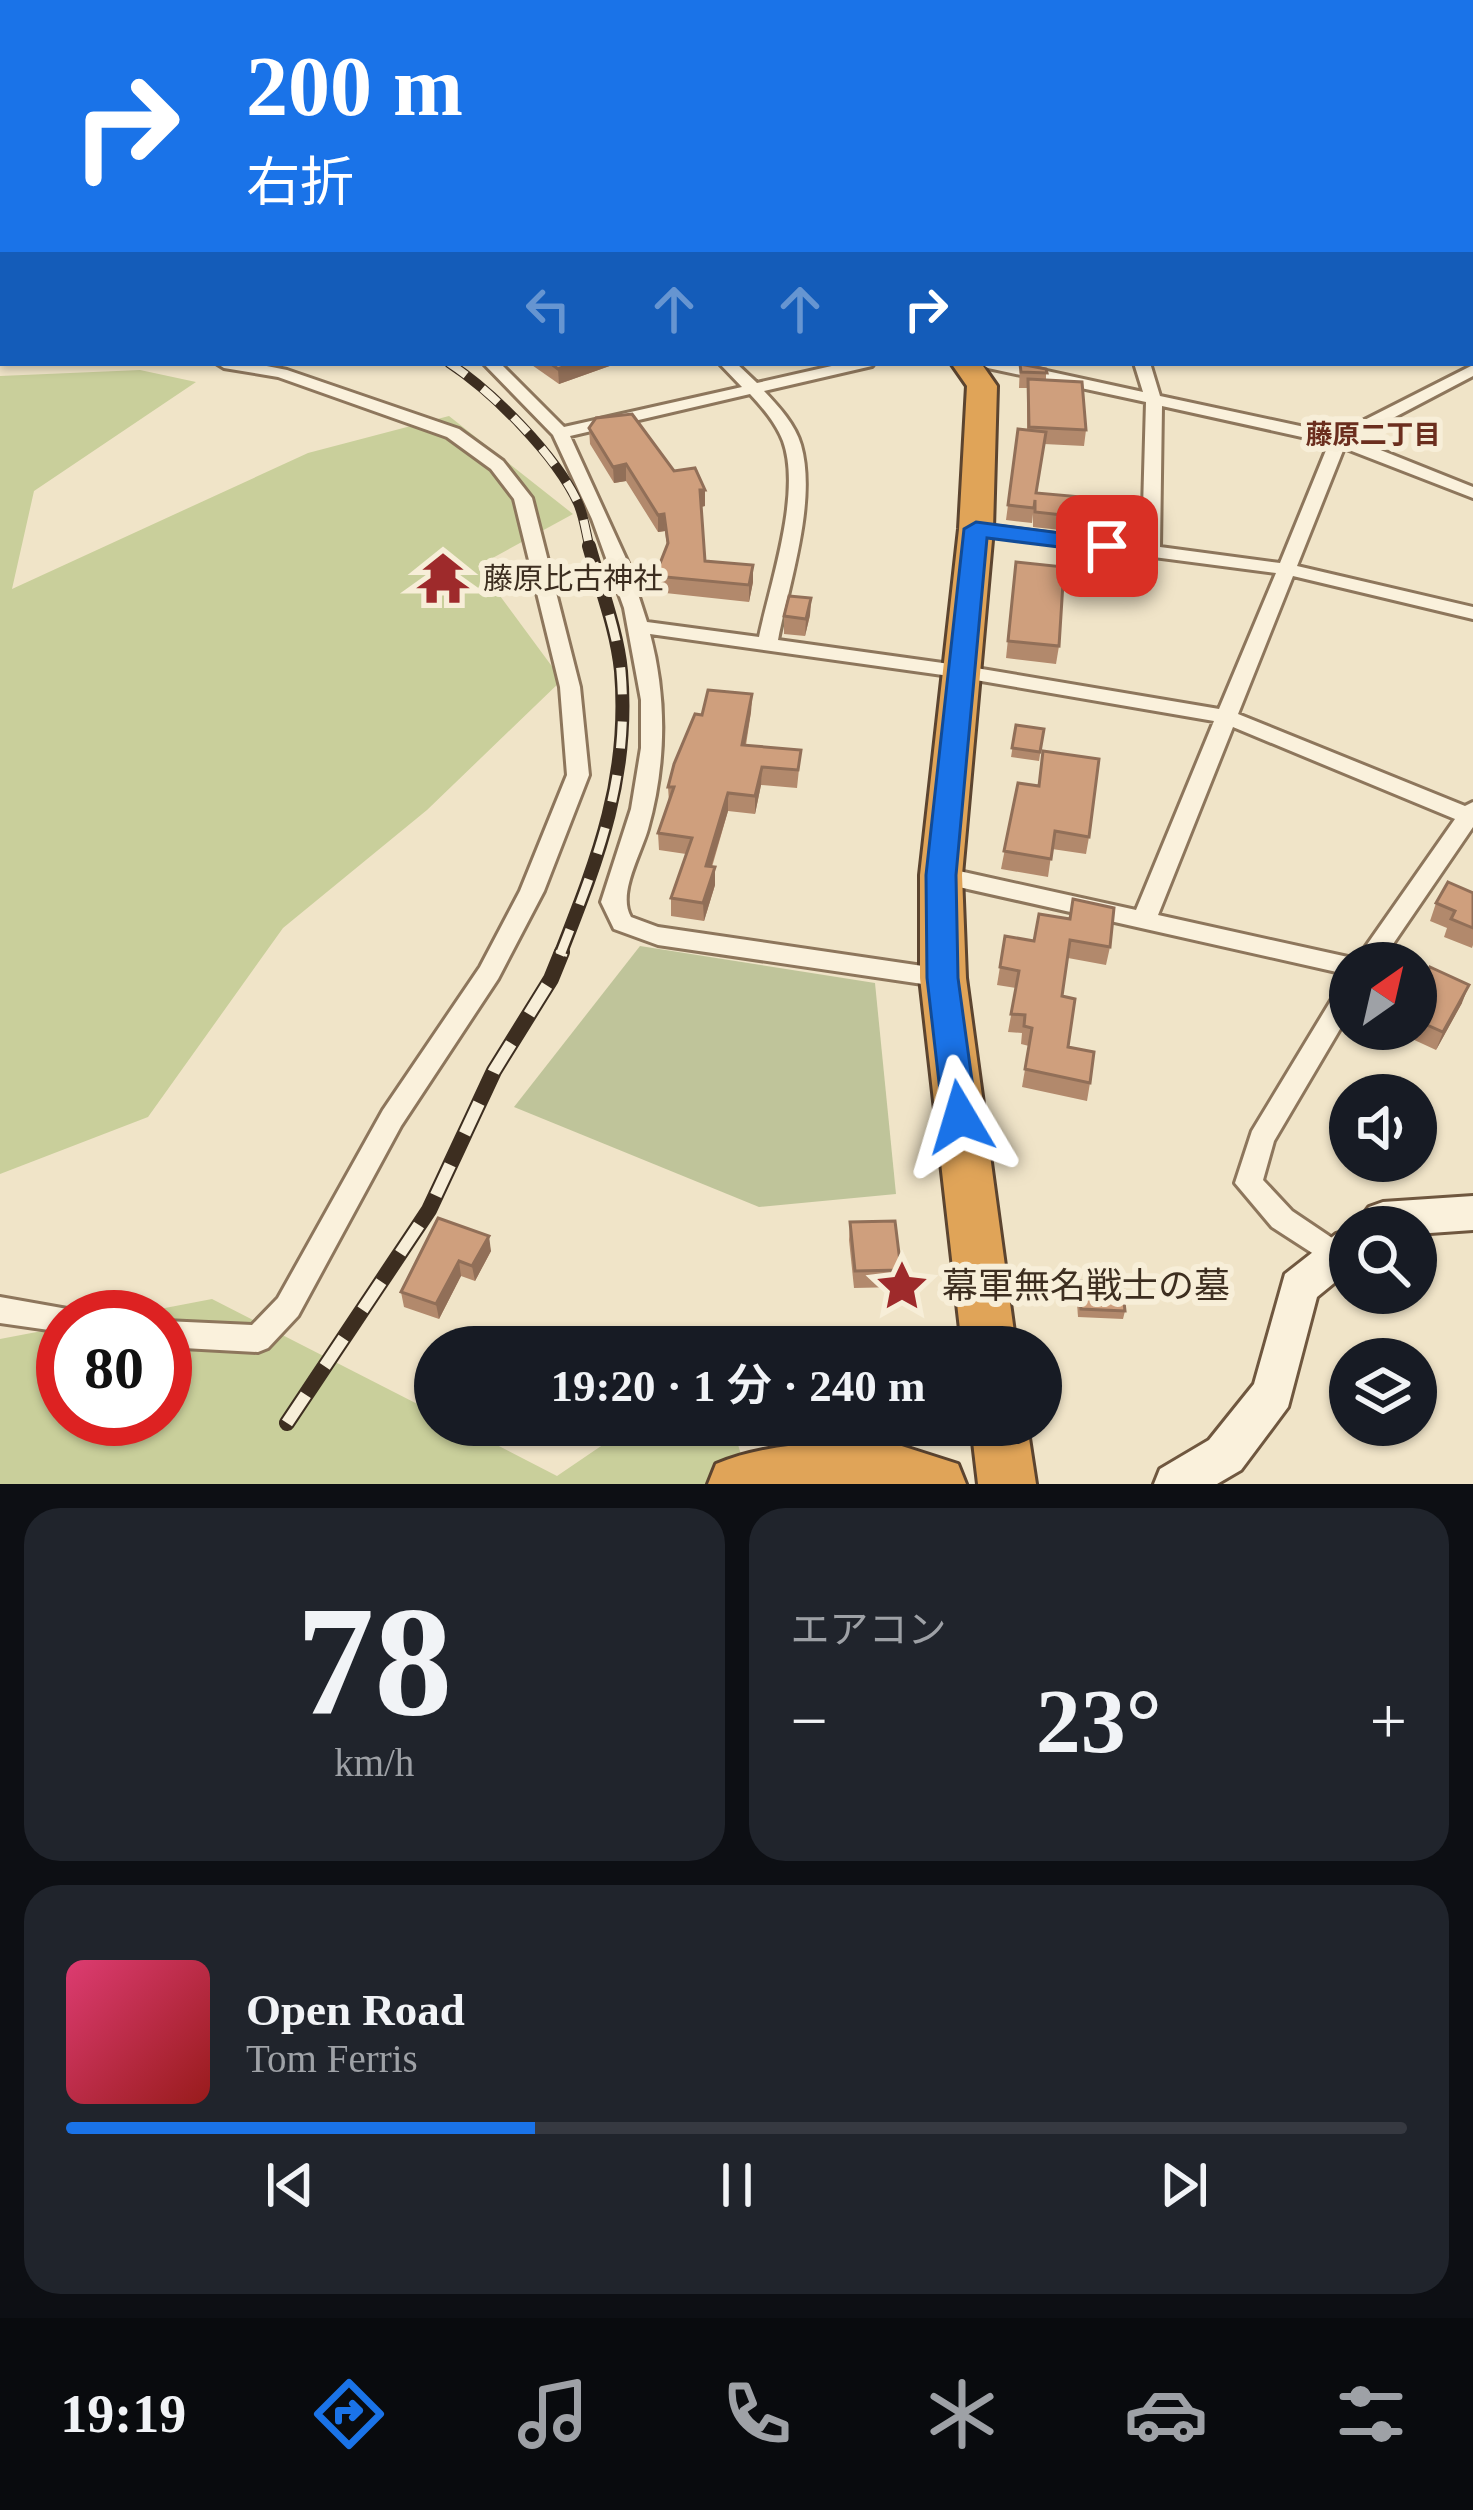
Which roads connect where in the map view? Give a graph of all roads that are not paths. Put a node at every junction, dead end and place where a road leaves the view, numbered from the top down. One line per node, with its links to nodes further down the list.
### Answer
1 (241, 366): 36 (street)
2 (493, 366): 11 (street)
3 (730, 366): 9 (street)
4 (855, 366): 9 (street)
5 (968, 366): 14 (highway)
6 (1001, 366): 10 (street)
7 (1143, 366): 10 (street)
8 (1473, 370): 12 (street)
9 (755, 392): 11 (street); 19 (street)
10 (1154, 402): 12 (street); 15 (street)
11 (560, 433): 18 (street)
12 (1339, 440): 13 (street); 16 (street)
13 (1473, 493)
14 (976, 529): 15 (street); 20 (highway)
15 (1150, 552): 16 (street)
16 (1287, 569): 17 (street); 21 (street)
17 (1473, 613)
18 (642, 627): 19 (street); 27 (street)
19 (767, 645): 20 (street)
20 (964, 672): 21 (street); 23 (highway)
21 (1227, 716): 22 (street); 24 (street)
22 (1471, 813): 25 (street)
23 (941, 875): 24 (street); 27 (highway)
24 (1144, 920): 26 (street)
25 (1381, 942)
26 (1329, 961)
27 (943, 978): 35 (highway)
28 (1329, 1026): 31 (street)
29 (1473, 1214): 30 (street)
30 (1437, 1216)
31 (1329, 1244)
32 (1329, 1263): 41 (street)
33 (0, 1310): 34 (street)
34 (36, 1315)
35 (986, 1326)
36 (192, 1336)
37 (1001, 1446): 40 (highway)
38 (736, 1484): 39 (highway)
39 (937, 1484)
40 (1006, 1484)
41 (1176, 1484)

